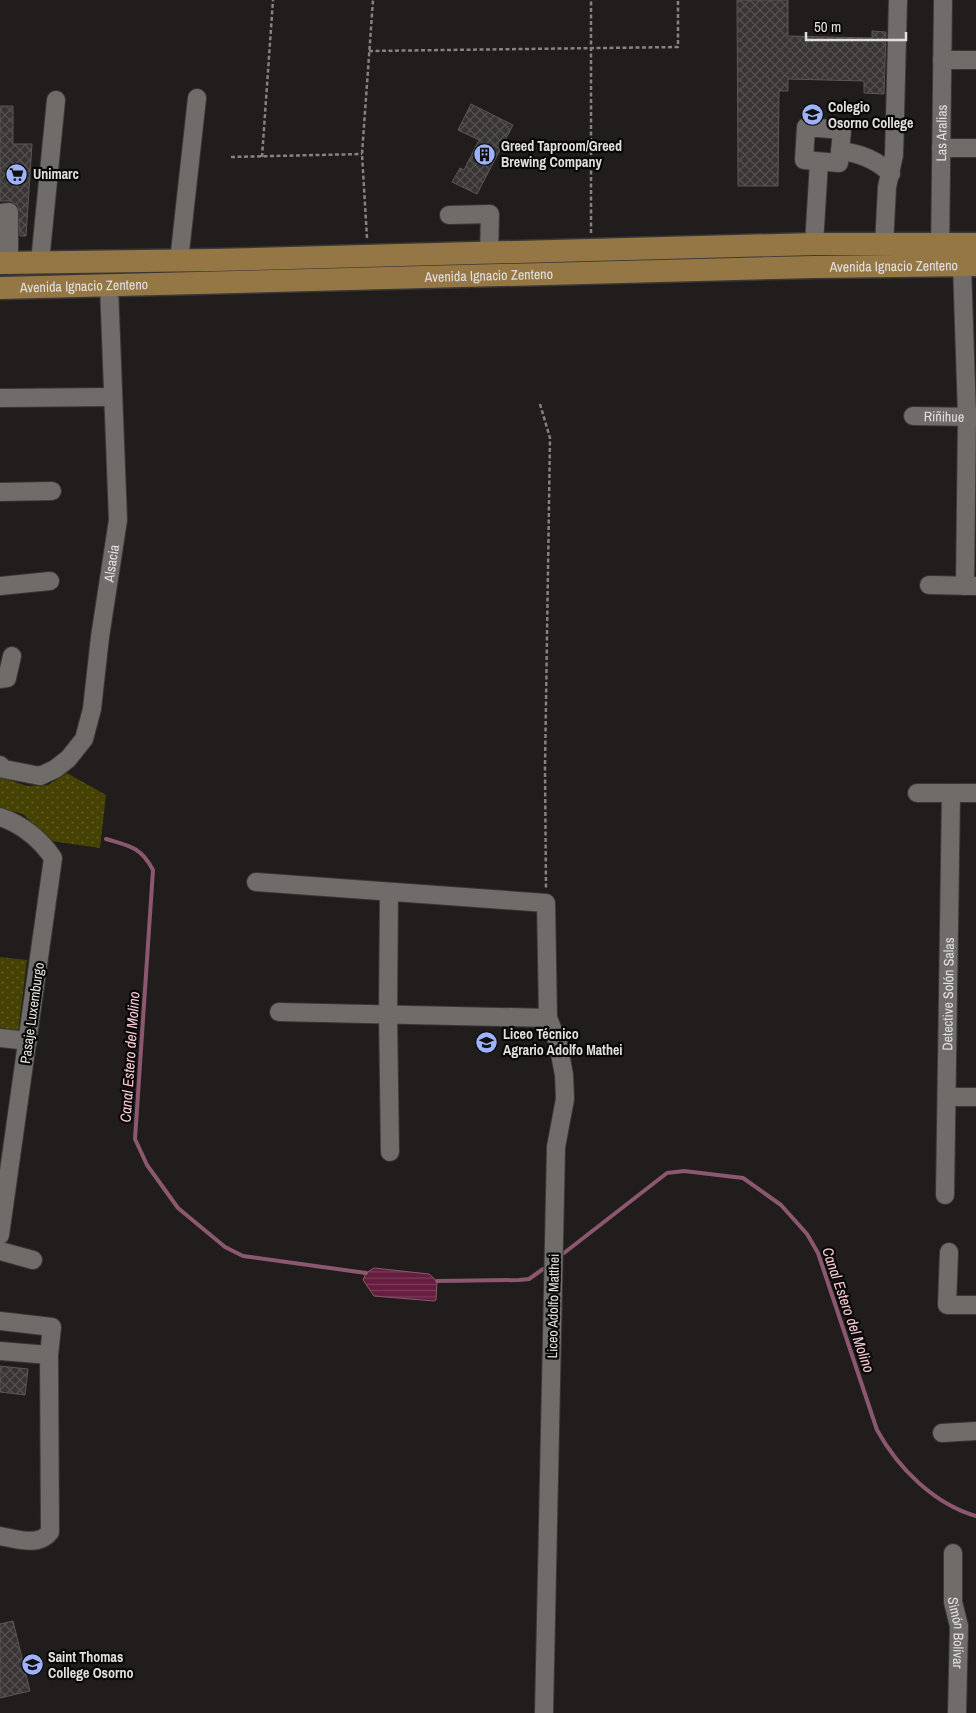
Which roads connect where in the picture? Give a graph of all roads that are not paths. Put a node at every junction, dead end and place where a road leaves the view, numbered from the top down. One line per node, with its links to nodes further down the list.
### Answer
1 (898, 0): 11 (street)
2 (943, 0): 3 (street, Las Aralias)
3 (942, 60): 4 (street); 7 (street, Las Aralias)
4 (976, 60)
5 (197, 98): 19 (street)
6 (56, 100): 20 (street)
7 (941, 148): 8 (street); 18 (street, Las Aralias)
8 (976, 148)
9 (840, 151): 10 (street); 10 (street); 11 (street)
10 (819, 162): 14 (street)
11 (891, 174): 16 (street)
12 (0, 213): 22 (street)
13 (449, 215): 17 (street)
14 (814, 244): 16 (main road, Avenida Ignacio Zenteno); 21 (main road, Avenida Ignacio Zenteno); 23 (main road)
15 (976, 244): 18 (main road, Avenida Ignacio Zenteno)
16 (884, 245): 18 (main road, Avenida Ignacio Zenteno)
17 (489, 254): 19 (main road, Avenida Ignacio Zenteno); 21 (main road, Avenida Ignacio Zenteno)
18 (955, 260): 23 (main road, Avenida Ignacio Zenteno); 30 (street, Las Aralias)
19 (179, 261): 20 (main road, Avenida Ignacio Zenteno); 24 (main road)
20 (40, 262): 22 (main road, Avenida Ignacio Zenteno)
21 (591, 262): 23 (main road, Avenida Ignacio Zenteno); 24 (main road, Avenida Ignacio Zenteno)
22 (4, 263)
23 (814, 267)
24 (173, 284): 25 (main road, Avenida Ignacio Zenteno)
25 (109, 286): 26 (main road, Avenida Ignacio Zenteno); 27 (street, Alsacia)
26 (0, 288)
27 (113, 397): 28 (street); 39 (street, Alsacia)
28 (0, 398)
29 (913, 416): 30 (street, Riñihue)
30 (971, 417): 36 (street, Las Aralias)
31 (52, 491): 32 (street)
32 (0, 492)
33 (50, 581): 35 (street)
34 (929, 585): 36 (street)
35 (0, 586)
36 (971, 586)
37 (12, 656): 38 (street)
38 (0, 679)
39 (0, 765)
40 (918, 793): 41 (street)
41 (951, 793): 42 (street); 52 (street, Detective Solón Salas)
42 (976, 793)
43 (0, 817): 50 (street, Pasaje Luxemburgo)
44 (256, 882): 45 (street)
45 (389, 892): 47 (street); 48 (street, Liceo Adolfo Matthei)
46 (279, 1012): 47 (street)
47 (388, 1014): 48 (street); 53 (street)
48 (548, 1018): 67 (street, Liceo Adolfo Matthei)
49 (0, 1038): 50 (street)
50 (28, 1041): 55 (street, Pasaje Luxemburgo)
51 (976, 1096): 52 (street)
52 (947, 1097): 54 (street, Detective Solón Salas)
53 (390, 1152)
54 (945, 1195)
55 (0, 1235)
56 (0, 1251): 58 (street)
57 (949, 1252): 59 (street)
58 (33, 1260)
59 (976, 1305)
60 (0, 1321): 62 (street)
61 (0, 1351): 62 (street)
62 (49, 1355): 65 (street)
63 (976, 1431): 64 (street)
64 (942, 1433)
65 (0, 1536)
66 (952, 1553): 68 (street, Simón Bolívar)
67 (544, 1713)
68 (957, 1713)

